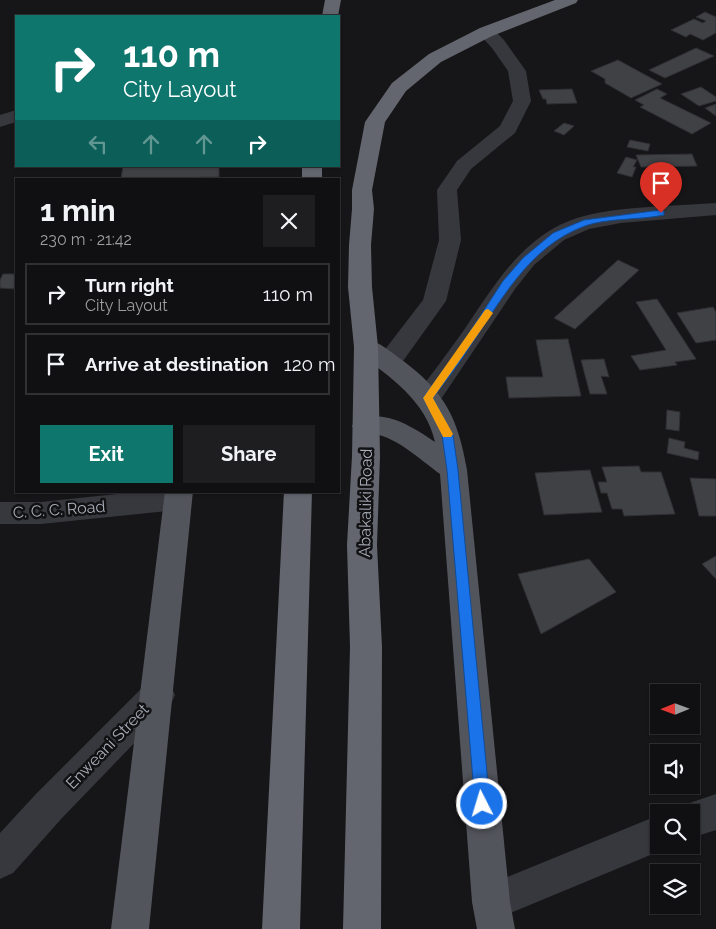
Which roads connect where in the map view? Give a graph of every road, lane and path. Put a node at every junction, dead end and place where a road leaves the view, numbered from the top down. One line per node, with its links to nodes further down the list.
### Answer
1 (333, 0): 3 (highway)
2 (570, 0): 4 (highway, Abakaliki Road)
3 (330, 15)
4 (486, 32): 8 (highway, Abakaliki Road); 8 (street)
5 (15, 116): 6 (street)
6 (0, 121)
7 (716, 209): 9 (street)
8 (378, 354): 9 (main road); 10 (highway, Abakaliki Road)
9 (428, 398): 11 (main road)
10 (365, 426): 11 (main road); 23 (highway, Abakaliki Road)
11 (453, 470): 20 (main road)
12 (298, 493): 22 (highway)
13 (178, 495): 14 (street, C. C. C. Road); 15 (main road, Enweani Street)
14 (0, 513)
15 (158, 695): 19 (street, Enweani Street); 21 (main road)
16 (716, 812): 17 (street)
17 (700, 817)
18 (650, 837): 20 (street)
19 (0, 860)
20 (493, 915)
21 (130, 929)
22 (281, 929)
23 (362, 929)

